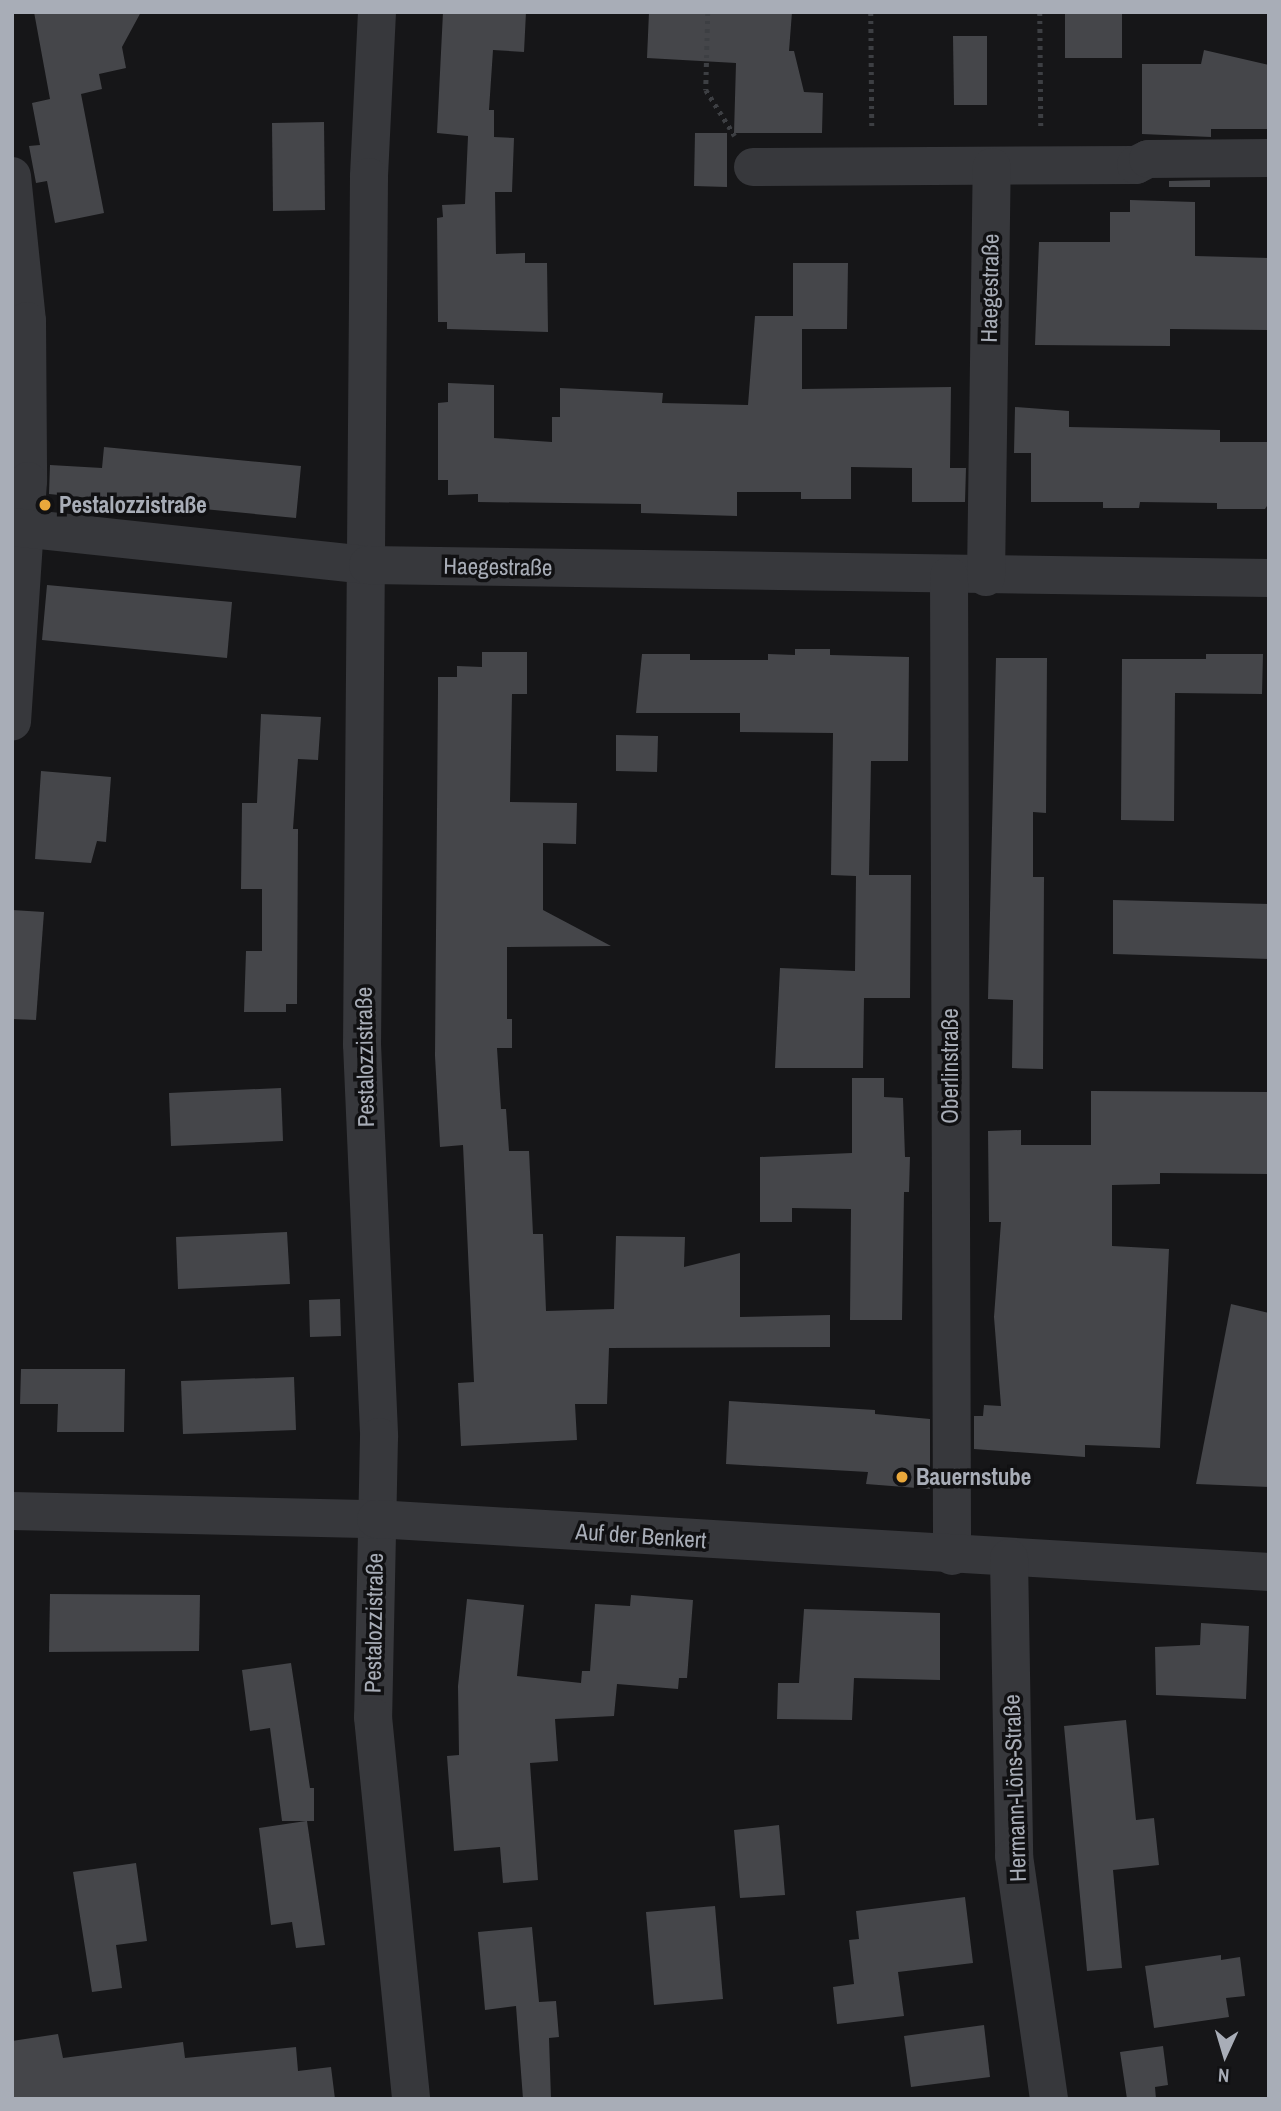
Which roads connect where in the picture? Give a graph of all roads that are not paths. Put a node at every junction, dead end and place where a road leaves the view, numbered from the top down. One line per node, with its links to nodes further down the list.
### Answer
1 (377, 12): 7 (street, Pestalozzistraße)
2 (1269, 158): 4 (street)
3 (753, 167): 4 (street)
4 (992, 167): 8 (street, Haegestraße)
5 (12, 176): 6 (street)
6 (18, 528): 7 (street, Haegestraße); 10 (street)
7 (368, 565): 8 (street, Haegestraße); 12 (street, Pestalozzistraße)
8 (968, 576): 9 (street, Haegestraße); 13 (street, Oberlinstraße)
9 (1269, 578)
10 (12, 720)
11 (12, 1511): 12 (street, Auf der Benkert)
12 (376, 1519): 13 (street, Auf der Benkert); 16 (street, Pestalozzistraße)
13 (952, 1556): 14 (street, Auf der Benkert)
14 (1009, 1558): 15 (street, Auf der Benkert); 17 (street, Hermann-Löns-Straße)
15 (1269, 1572)
16 (411, 2099)
17 (1049, 2099)

